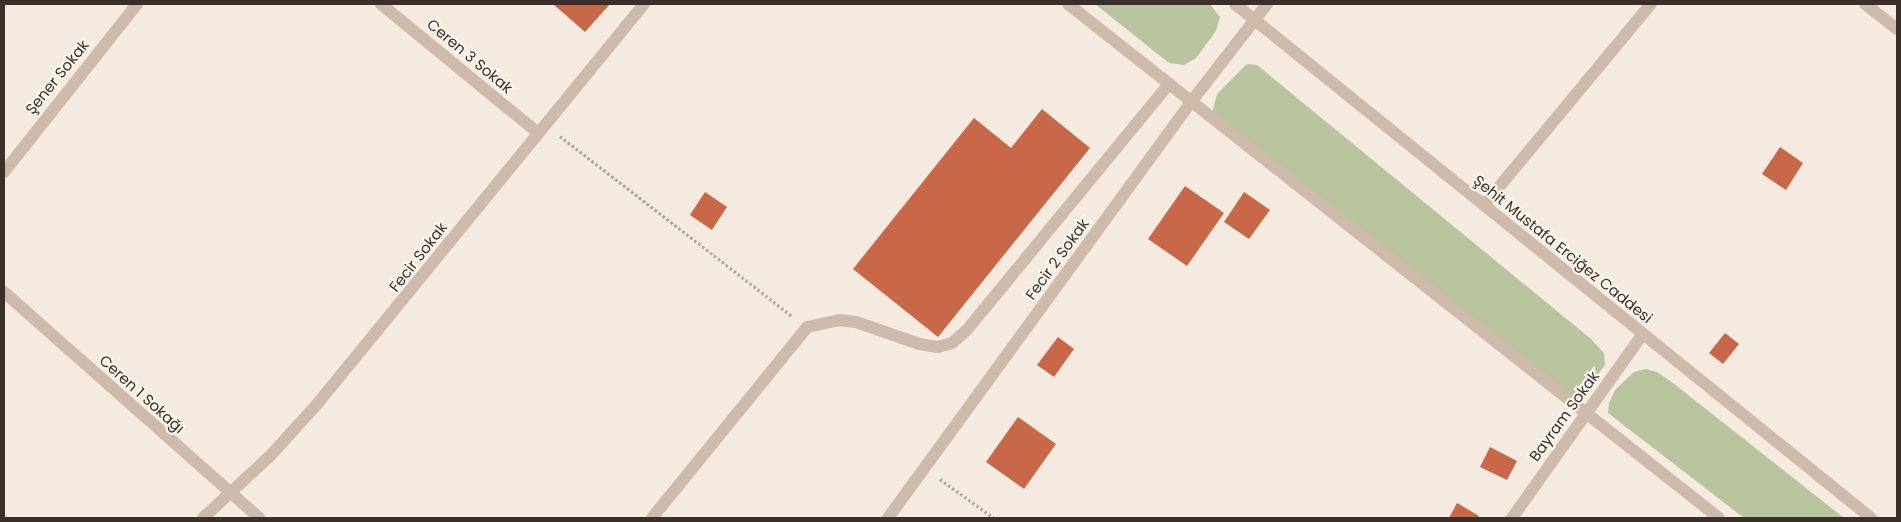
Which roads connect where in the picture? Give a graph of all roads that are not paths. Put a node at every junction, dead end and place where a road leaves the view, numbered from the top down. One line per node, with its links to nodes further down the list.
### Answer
1 (137, 4): 14 (street, Şener Sokak)
2 (381, 4): 13 (street, Ceren 3 Sokak)
3 (644, 4): 13 (street, Fecir Sokak)
4 (1068, 4): 11 (street)
5 (1235, 4): 9 (street, Şehit Mustafa Erciğez Caddesi)
6 (1267, 4): 9 (street, Fecir 2 Sokak)
7 (1651, 4): 15 (street)
8 (1865, 4): 10 (street)
9 (1254, 19): 12 (street, Fecir 2 Sokak); 15 (street, Şehit Mustafa Erciğez Caddesi)
10 (1897, 29)
11 (1169, 84): 12 (street); 22 (street)
12 (1191, 102): 18 (street); 23 (street, Fecir 2 Sokak)
13 (541, 128): 19 (street, Fecir Sokak)
14 (4, 172)
15 (1484, 206): 17 (street, Şehit Mustafa Erciğez Caddesi)
16 (4, 292): 19 (street, Ceren 1 Sokağı)
17 (1643, 334): 18 (street, Bayram Sokak); 26 (street, Şehit Mustafa Erciğez Caddesi)
18 (1584, 415): 24 (street, Bayram Sokak); 25 (street)
19 (229, 493): 20 (street, Fecir Sokak); 21 (street, Ceren 1 Sokağı)
20 (203, 518)
21 (259, 518)
22 (652, 518)
23 (888, 518)
24 (1512, 518)
25 (1719, 518)
26 (1871, 518)

